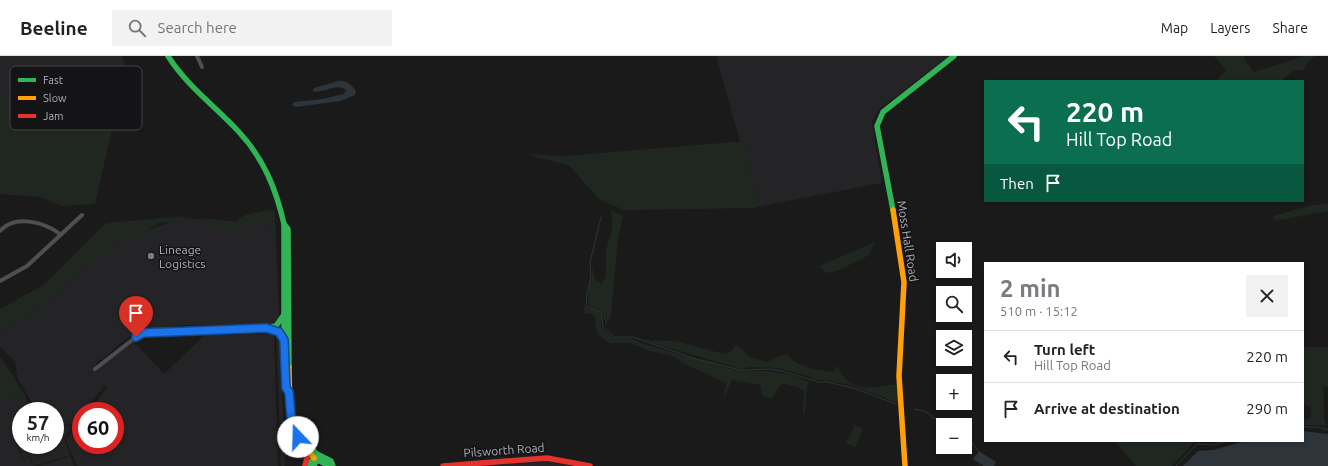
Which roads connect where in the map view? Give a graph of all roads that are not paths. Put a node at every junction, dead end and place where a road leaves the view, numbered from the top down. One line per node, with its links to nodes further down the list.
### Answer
1 (168, 56): 6 (main road)
2 (197, 56): 4 (street)
3 (954, 56): 23 (main road, Moss Hall Road)
4 (202, 67)
5 (82, 215): 8 (street)
6 (284, 224): 10 (main road); 12 (main road)
7 (0, 231): 8 (street)
8 (60, 234): 9 (street)
9 (0, 281)
10 (283, 314): 11 (main road); 12 (main road)
11 (266, 328): 12 (street); 13 (street)
12 (285, 330): 14 (main road); 14 (main road)
13 (95, 369)
14 (289, 392): 15 (main road)
15 (303, 446): 16 (main road); 17 (main road)
16 (317, 457): 18 (main road); 19 (main road); 20 (main road)
17 (305, 466)
18 (308, 466)
19 (313, 466)
20 (332, 466)
21 (443, 466): 22 (main road, Pilsworth Road)
22 (590, 466)
23 (904, 466)

